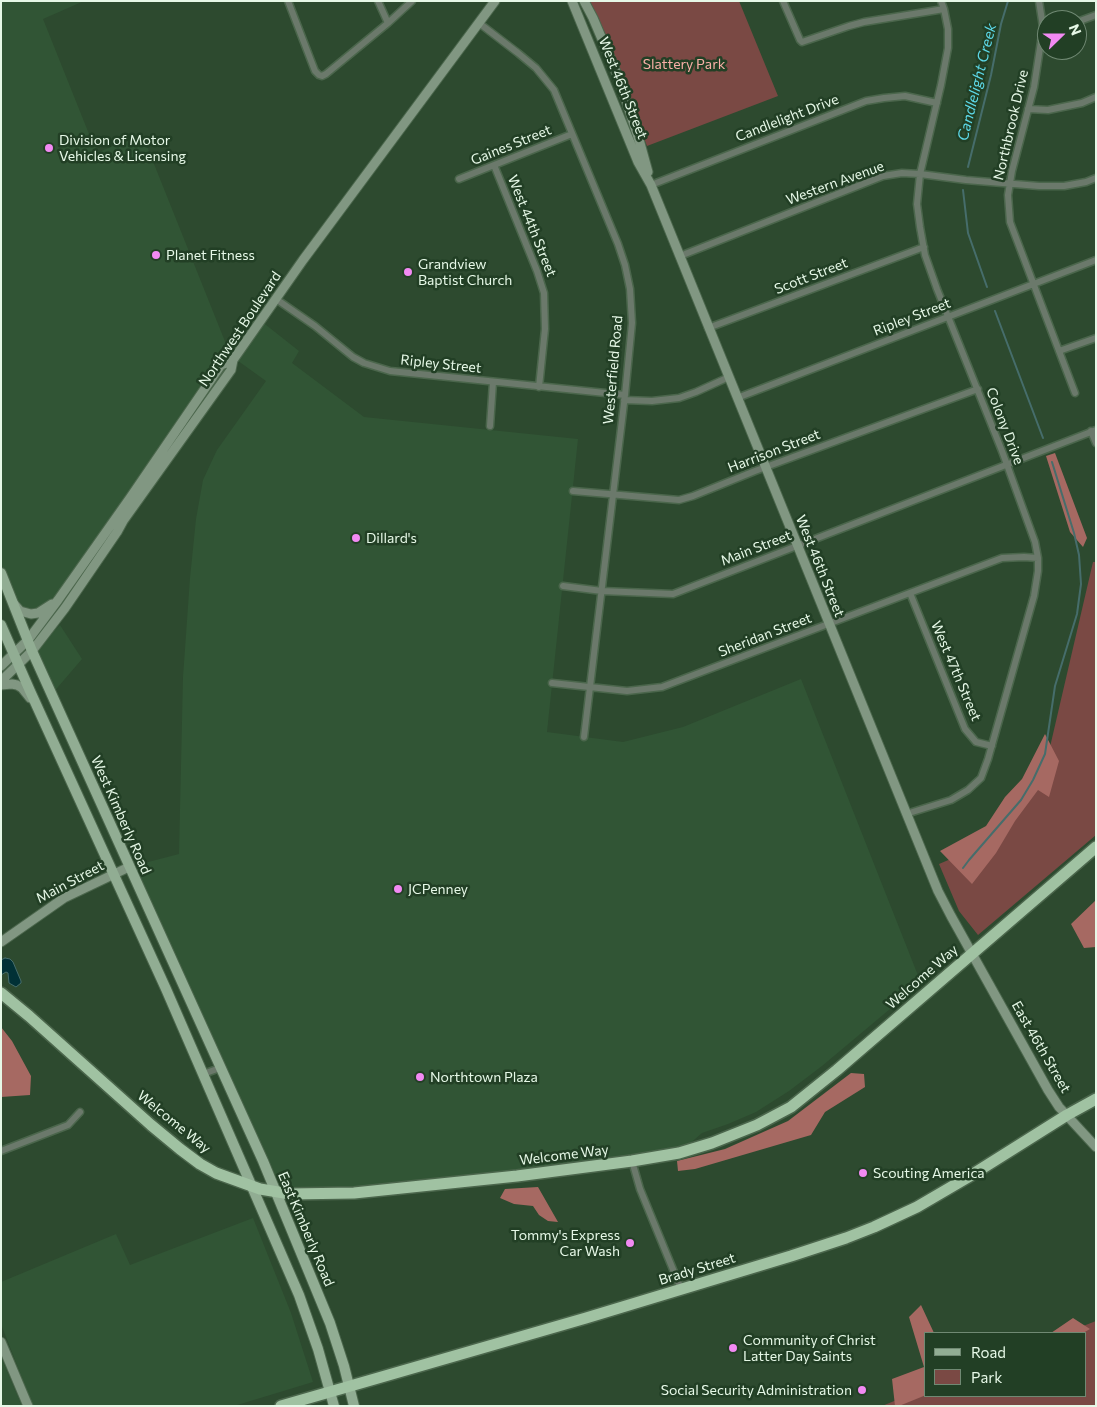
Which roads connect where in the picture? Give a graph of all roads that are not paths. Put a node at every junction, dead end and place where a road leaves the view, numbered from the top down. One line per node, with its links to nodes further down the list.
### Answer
1 (288, 1): 11 (street)
2 (378, 1): 11 (street)
3 (412, 1): 11 (street)
4 (494, 1): 10 (street, Northwest Boulevard)
5 (572, 1): 21 (street, West 46th Street)
6 (584, 1): 21 (street, West 46th Street)
7 (783, 1): 9 (street)
8 (941, 1): 9 (street, Colony Drive)
9 (944, 9): 14 (street, Colony Drive)
10 (479, 23): 16 (street, Westerfield Road); 27 (street, Northwest Boulevard)
11 (388, 24)
12 (1040, 60): 15 (street, Northbrook Drive)
13 (1096, 97): 15 (street)
14 (937, 103): 18 (street, Colony Drive); 21 (street, Candlelight Drive)
15 (1028, 109): 22 (street, Northbrook Drive)
16 (572, 134): 17 (street, Gaines Street); 38 (street, Westerfield Road)
17 (494, 165): 20 (street, Gaines Street); 35 (street, West 44th Street)
18 (920, 174): 22 (street, Western Avenue); 23 (street, Colony Drive); 24 (street, Western Avenue)
19 (1096, 178): 22 (street, Western Avenue)
20 (459, 179)
21 (651, 184): 24 (street, West 46th Street)
22 (1010, 184): 26 (street, Northbrook Drive)
23 (924, 247): 28 (street, Colony Drive); 29 (street, Scott Street)
24 (680, 256): 29 (street, West 46th Street)
25 (1096, 260): 26 (street, Ripley Street)
26 (1033, 284): 28 (street, Ripley Street); 31 (street, Northbrook Drive)
27 (276, 299): 32 (street, Northwest Boulevard); 34 (street, Ripley Street)
28 (948, 316): 36 (street, Colony Drive); 39 (street, Ripley Street)
29 (708, 328): 33 (street, West 46th Street)
30 (1096, 338): 31 (street)
31 (1060, 352): 37 (street, Northbrook Drive)
32 (233, 360): 53 (street); 58 (street, Northwest Boulevard)
33 (729, 377): 38 (street, Ripley Street); 39 (street, West 46th Street)
34 (493, 382): 35 (street, Ripley Street); 40 (street)
35 (539, 387): 38 (street, Ripley Street)
36 (978, 390): 43 (street, Colony Drive); 44 (street, Harrison Street)
37 (1076, 393)
38 (625, 397): 46 (street, Westerfield Road)
39 (737, 398): 44 (street, West 46th Street)
40 (490, 426)
41 (1094, 430): 42 (street); 43 (street, Main Street)
42 (1096, 443)
43 (1007, 465): 47 (street, Main Street); 48 (street, Colony Drive)
44 (766, 468): 46 (street, Harrison Street); 47 (street, West 46th Street)
45 (573, 491): 46 (street, Harrison Street)
46 (614, 494): 51 (street, Westerfield Road)
47 (798, 546): 51 (street, Main Street); 55 (street, West 46th Street)
48 (1038, 558): 52 (street, Sheridan Street); 67 (street, Colony Drive)
49 (1, 573): 54 (main road, West Kimberly Road)
50 (563, 586): 51 (street, Main Street)
51 (602, 591): 64 (street, Westerfield Road)
52 (910, 593): 55 (street, Sheridan Street); 67 (street, West 47th Street)
53 (58, 600): 54 (street); 57 (street)
54 (13, 604): 57 (main road, West Kimberly Road)
55 (829, 624): 64 (street, Sheridan Street); 68 (street, West 46th Street)
56 (1, 625): 59 (main road)
57 (28, 640): 58 (main road, West Kimberly Road); 59 (street)
58 (32, 651): 61 (street); 70 (main road, West Kimberly Road)
59 (13, 654): 60 (street); 61 (main road)
60 (1, 666)
61 (18, 666): 62 (street); 65 (main road)
62 (1, 683): 65 (street)
63 (552, 684): 64 (street, Sheridan Street)
64 (590, 688): 66 (street, Westerfield Road)
65 (36, 706): 71 (main road)
66 (584, 737)
67 (992, 746): 68 (street, Colony Drive)
68 (906, 814): 73 (street, West 46th Street)
69 (1096, 847): 73 (highway, Welcome Way)
70 (129, 867): 71 (street, Main Street); 75 (main road, West Kimberly Road)
71 (113, 875): 72 (street, Main Street); 76 (main road)
72 (1, 942)
73 (972, 954): 79 (street, East 46th Street); 82 (highway, Welcome Way)
74 (1, 993): 83 (highway, Welcome Way)
75 (220, 1068): 76 (street); 84 (main road, East Kimberly Road)
76 (203, 1074): 83 (main road)
77 (1096, 1099): 79 (highway, Brady Street)
78 (80, 1112): 81 (street)
79 (1067, 1115): 80 (street, East 46th Street); 85 (highway, Brady Street)
80 (1096, 1147)
81 (1, 1151)
82 (632, 1161): 84 (highway, Welcome Way); 85 (street)
83 (252, 1186): 84 (highway, Welcome Way); 88 (main road)
84 (275, 1192): 87 (main road, East Kimberly Road)
85 (681, 1289): 87 (highway, Brady Street)
86 (1, 1342): 89 (street)
87 (350, 1386): 88 (highway, Brady Street); 92 (main road, East Kimberly Road)
88 (330, 1392): 90 (highway, Brady Street); 91 (main road)
89 (28, 1406)
90 (281, 1406)
91 (334, 1406)
92 (354, 1406)

